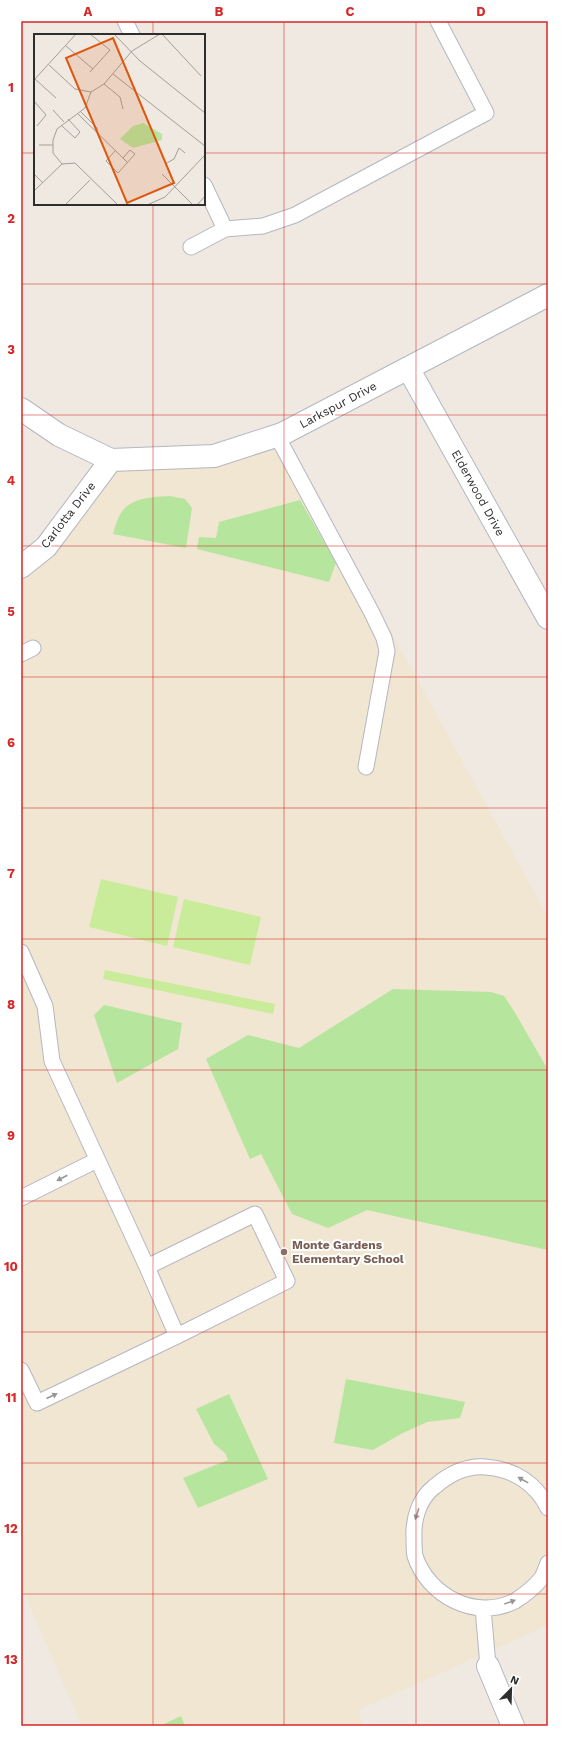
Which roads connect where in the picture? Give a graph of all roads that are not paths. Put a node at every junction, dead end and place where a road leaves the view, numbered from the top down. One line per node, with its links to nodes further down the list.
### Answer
1 (125, 21): 3 (lane)
2 (438, 21): 5 (lane)
3 (132, 34)
4 (205, 187): 5 (lane)
5 (225, 229): 6 (lane)
6 (191, 246)
7 (548, 295): 8 (street, Larkspur Drive)
8 (408, 368): 10 (street, Larkspur Drive); 13 (street, Elderwood Drive)
9 (21, 409): 11 (street)
10 (277, 436): 11 (street, Larkspur Drive); 14 (lane)
11 (111, 460): 12 (street, Carlotta Drive)
12 (21, 567)
13 (548, 618)
14 (366, 767)
15 (21, 952): 16 (lane)
16 (97, 1160): 17 (lane, one-way to 17); 18 (lane)
17 (21, 1198)
18 (147, 1267): 19 (lane); 19 (lane)
19 (177, 1336): 20 (lane, one-way to 19)
20 (21, 1370)
21 (548, 1508): 23 (lane, one-way to 23)
22 (548, 1563): 23 (lane, one-way to 22)
23 (484, 1608): 24 (lane)
24 (488, 1666): 25 (street)
25 (514, 1726)

